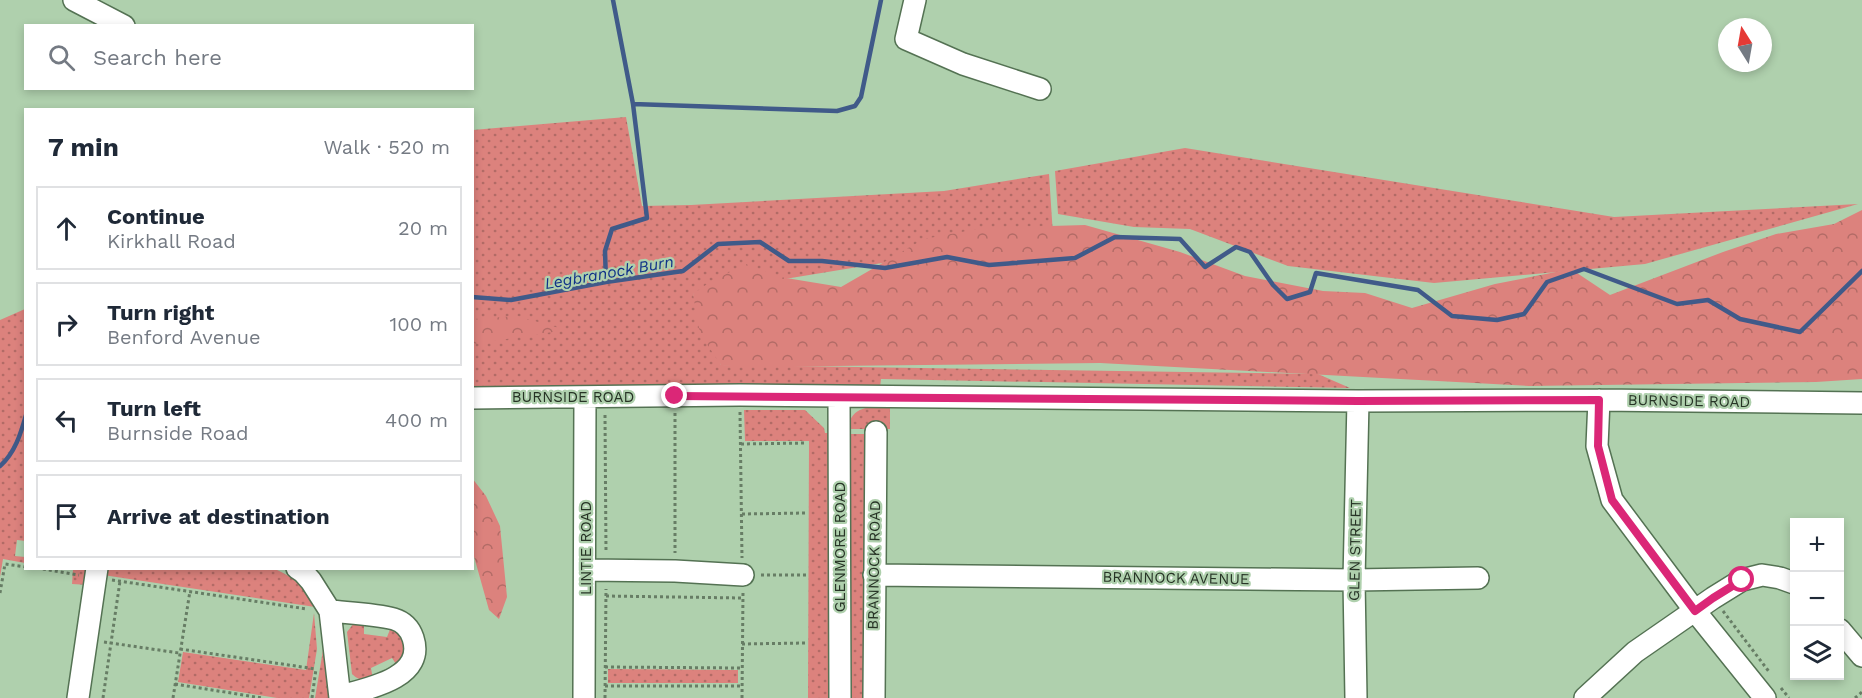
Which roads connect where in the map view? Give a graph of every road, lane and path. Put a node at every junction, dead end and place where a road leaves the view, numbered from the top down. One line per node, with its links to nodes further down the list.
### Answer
1 (74, 0): 3 (street)
2 (915, 0): 4 (street)
3 (120, 24)
4 (1040, 89)
5 (740, 395): 6 (street, BURNSIDE ROAD); 8 (street, BURNSIDE ROAD); 15 (path)
6 (675, 396): 7 (street, BURNSIDE ROAD); 22 (path)
7 (595, 397): 9 (street, BURNSIDE ROAD); 21 (street, LINTIE ROAD); 21 (path)
8 (839, 397): 11 (street, BURNSIDE ROAD); 60 (street, GLENMORE ROAD)
9 (474, 398)
10 (1599, 400): 11 (street, BURNSIDE ROAD); 12 (street, BURNSIDE ROAD); 37 (street)
11 (1358, 401): 28 (street, GLEN STREET)
12 (1862, 403)
13 (876, 432): 26 (street, BRANNOCK ROAD)
14 (807, 443): 15 (path)
15 (741, 444): 17 (path)
16 (807, 513): 17 (path)
17 (742, 514): 24 (path)
18 (24, 567): 32 (path)
19 (61, 570): 23 (path)
20 (300, 570): 36 (street)
21 (596, 570): 22 (street); 33 (path); 57 (street, LINTIE ROAD)
22 (675, 571): 24 (street)
23 (96, 573): 29 (path); 39 (street)
24 (743, 575): 25 (path); 34 (path)
25 (807, 575)
26 (874, 575): 28 (street, BRANNOCK AVENUE); 61 (street, BRANNOCK ROAD)
27 (1478, 578): 28 (street, BRANNOCK AVENUE)
28 (1354, 580): 62 (street, GLEN STREET)
29 (120, 581): 31 (path); 40 (path)
30 (1790, 582): 35 (street)
31 (190, 591): 36 (path); 43 (path)
32 (0, 592)
33 (606, 596): 34 (path); 45 (path)
34 (743, 598): 42 (path)
35 (1713, 598): 37 (street); 65 (path)
36 (330, 611): 52 (street); 52 (street)
37 (1695, 611): 63 (street); 64 (street)
38 (1844, 636): 44 (street)
39 (87, 639): 40 (path); 53 (street)
40 (111, 643): 43 (path); 54 (path)
41 (806, 643): 42 (path)
42 (742, 644): 46 (path)
43 (180, 651): 47 (path); 48 (path)
44 (1862, 656)
45 (605, 667): 46 (path); 49 (path)
46 (742, 668): 50 (path)
47 (316, 669)
48 (175, 684): 55 (path); 56 (path)
49 (605, 686): 50 (path); 58 (path)
50 (742, 686): 59 (path)
51 (1862, 692): 66 (path)
52 (340, 697)
53 (78, 698)
54 (103, 698)
55 (173, 698)
56 (262, 698)
57 (584, 698)
58 (605, 698)
59 (742, 698)
60 (840, 698)
61 (873, 698)
62 (1356, 698)
63 (1585, 698)
64 (1766, 698)
65 (1789, 698)
66 (1855, 698)

